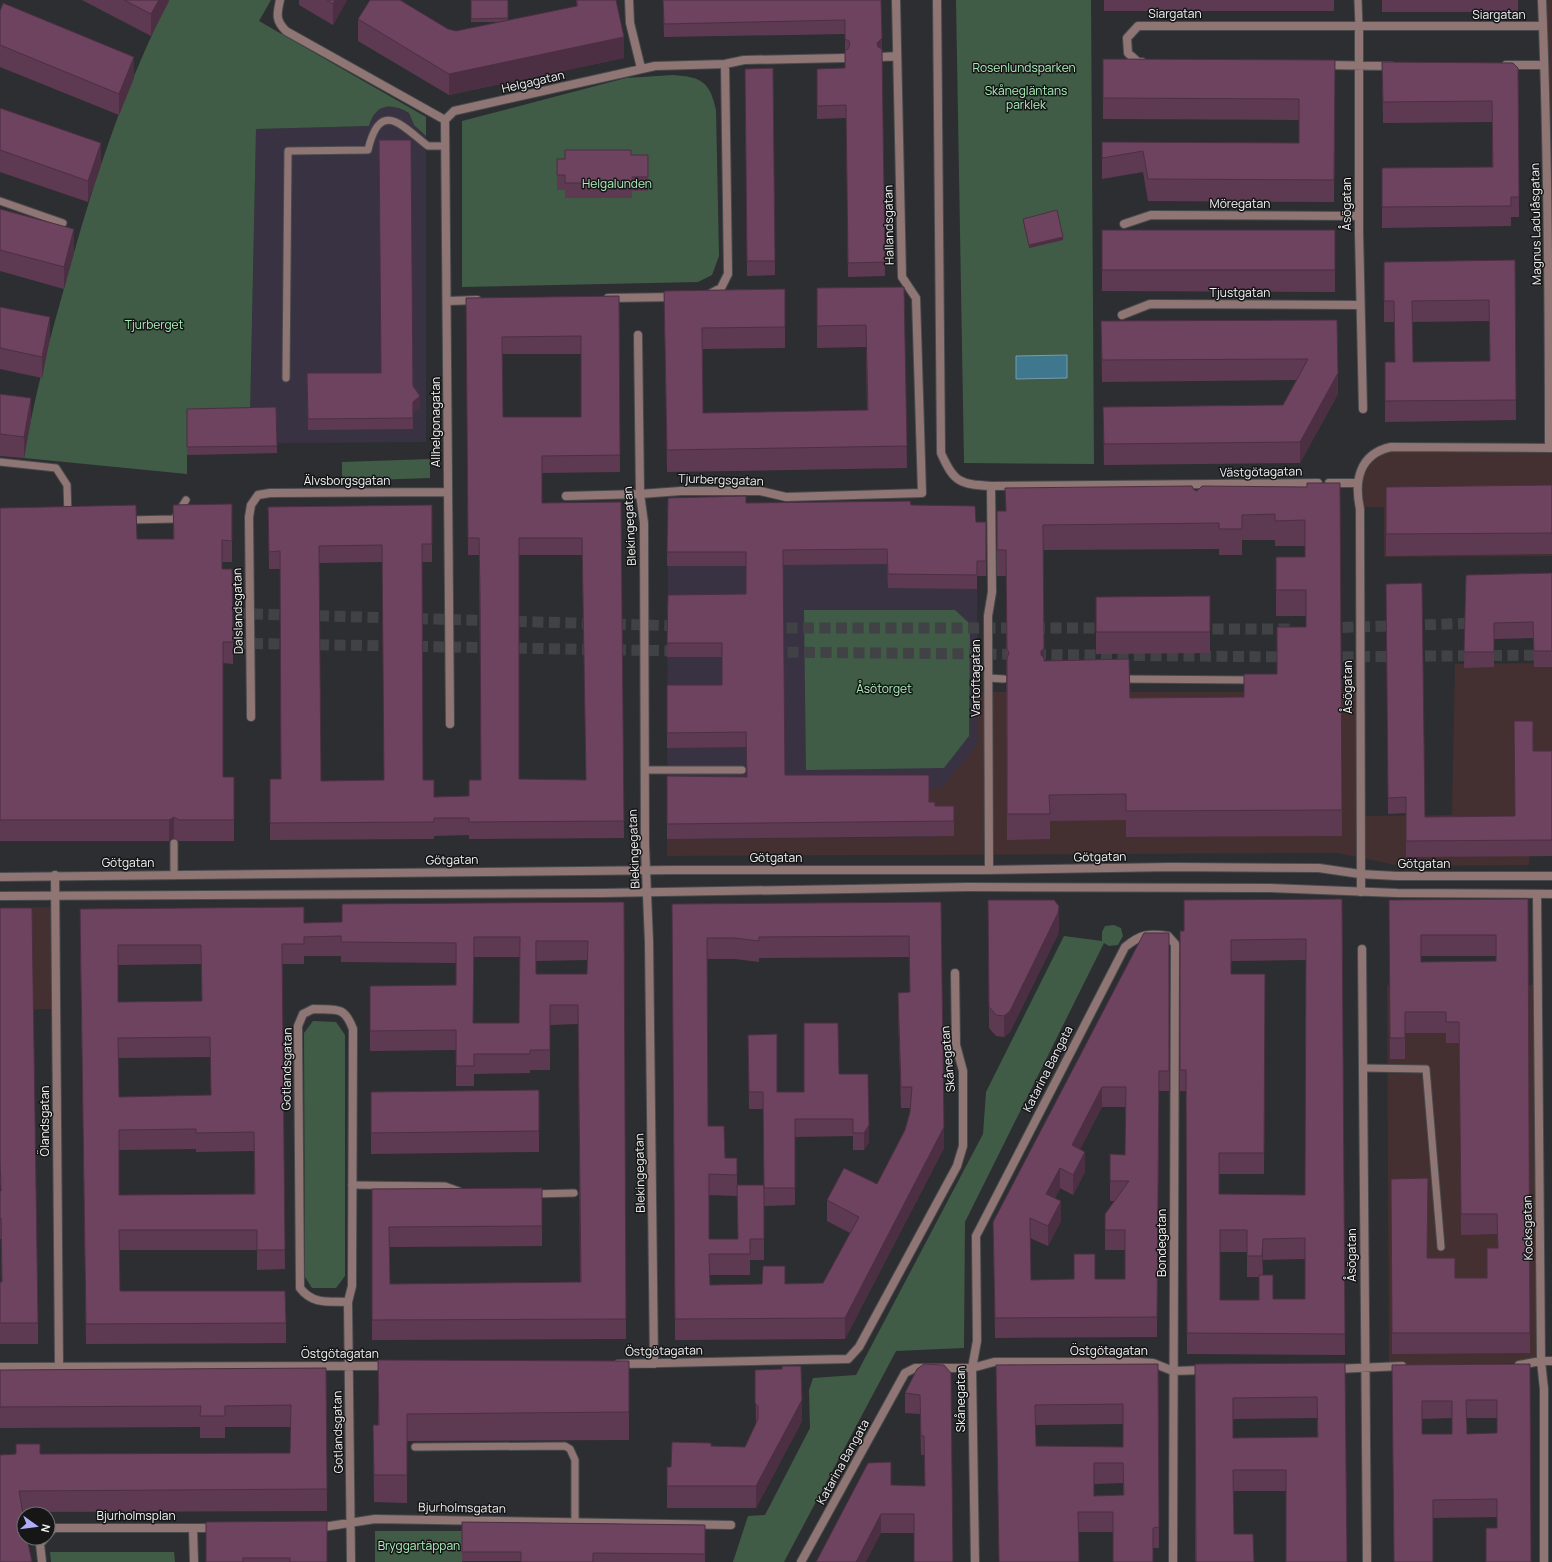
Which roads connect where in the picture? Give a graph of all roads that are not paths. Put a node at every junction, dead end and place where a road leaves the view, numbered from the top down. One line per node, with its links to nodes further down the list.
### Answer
1 (280, 0): 20 (street)
2 (630, 0): 19 (street)
3 (896, 0): 9 (street, Hallandsgatan)
4 (937, 0): 39 (street, Västgötagatan)
5 (1358, 0): 8 (lane, Åsögatan)
6 (1542, 0): 7 (street, Magnus Ladulåsgatan)
7 (1544, 26): 8 (street, Siargatan); 16 (street, Magnus Ladulåsgatan)
8 (1359, 27): 12 (street, Siargatan); 17 (street, Åsögatan)
9 (897, 56): 10 (street); 41 (street, Hallandsgatan)
10 (882, 57)
11 (845, 58): 13 (street, Helgagatan)
12 (1153, 62)
13 (725, 64): 19 (street, Helgagatan); 26 (street)
14 (1314, 65): 17 (street)
15 (1498, 65): 16 (street)
16 (1544, 65): 36 (street, Magnus Ladulåsgatan)
17 (1358, 66): 18 (street); 23 (street, Åsögatan)
18 (1397, 66)
19 (641, 68): 20 (street, Helgagatan)
20 (445, 120): 21 (street, Allhelgonagatan)
21 (445, 146): 30 (street, Allhelgonagatan); 34 (lane)
22 (0, 201): 24 (lane)
23 (1358, 216): 25 (street, Möregatan); 31 (street, Åsögatan)
24 (63, 223)
25 (1124, 224)
26 (698, 296)
27 (682, 297): 28 (street)
28 (601, 298)
29 (484, 300): 30 (street)
30 (448, 301): 40 (street, Allhelgonagatan)
31 (1360, 305): 32 (street, Tjustgatan); 35 (street, Åsögatan)
32 (1122, 315)
33 (638, 335): 42 (street, Blekingegatan)
34 (286, 378)
35 (1363, 409)
36 (1550, 448): 38 (street)
37 (0, 462): 47 (lane)
38 (1357, 483): 39 (street, Västgötagatan); 59 (street, Åsögatan)
39 (991, 486): 48 (street, Vartoftagatan)
40 (447, 492): 45 (street, Älvsborgsgatan); 53 (street, Allhelgonagatan)
41 (922, 493): 42 (street, Tjurbergsgatan)
42 (640, 494): 43 (street, Tjurbergsgatan); 54 (street, Blekingegatan)
43 (566, 496)
44 (186, 500): 46 (lane)
45 (251, 505): 52 (street, Dalslandsgatan)
46 (121, 520)
47 (76, 521)
48 (988, 678): 49 (lane); 58 (street, Vartoftagatan)
49 (1004, 678)
50 (1116, 679): 51 (lane)
51 (1261, 680)
52 (251, 717)
53 (450, 724)
54 (645, 770): 55 (lane); 57 (street, Blekingegatan)
55 (742, 770)
56 (174, 843): 61 (lane)
57 (646, 870): 58 (street, Götgatan); 61 (street, Götgatan); 64 (street, Blekingegatan)
58 (989, 870): 59 (street, Götgatan)
59 (1360, 874): 62 (street, Götgatan); 65 (street, Åsögatan)
60 (55, 875): 61 (street, Götgatan); 63 (street, Götgatan); 66 (street, Ölandsgatan)
61 (174, 875)
62 (1552, 876)
63 (0, 877)
64 (647, 891): 65 (street); 66 (street); 85 (street, Blekingegatan)
65 (1361, 892): 67 (street)
66 (56, 894): 69 (street); 91 (street, Ölandsgatan)
67 (1537, 894): 68 (street); 82 (street, Kocksgatan)
68 (1552, 894)
69 (0, 896)
70 (1158, 934): 78 (street, Katarina Bangata); 95 (street, Bondegatan)
71 (1362, 949): 73 (street, Åsögatan)
72 (955, 973): 81 (street, Skånegatan)
73 (1362, 1068): 79 (lane); 94 (street, Åsögatan)
74 (352, 1184): 76 (lane); 80 (street, Gotlandsgatan); 80 (street, Gotlandsgatan)
75 (574, 1193): 77 (lane)
76 (470, 1194)
77 (524, 1194)
78 (976, 1236): 92 (street, Skånegatan)
79 (1441, 1247)
80 (348, 1302): 87 (street, Gotlandsgatan)
81 (848, 1359): 85 (street, Östgötagatan)
82 (1541, 1361): 83 (street); 86 (street); 114 (street, Kocksgatan)
83 (1552, 1361)
84 (610, 1364): 85 (street, Östgötagatan)
85 (654, 1364)
86 (1510, 1365)
87 (349, 1366): 88 (street, Östgötagatan); 91 (street, Östgötagatan); 100 (street, Gotlandsgatan)
88 (397, 1366)
89 (1412, 1366): 94 (street)
90 (0, 1367): 91 (street, Östgötagatan)
91 (59, 1367)
92 (972, 1368): 95 (street, Östgötagatan); 97 (street, Östgötagatan); 111 (street, Skånegatan)
93 (1325, 1369): 94 (street)
94 (1364, 1369): 113 (street, Åsögatan)
95 (1173, 1370): 96 (street, Östgötagatan); 112 (street, Bondegatan)
96 (1213, 1370)
97 (905, 1373): 110 (street, Katarina Bangata)
98 (415, 1447): 99 (lane)
99 (575, 1522): 100 (street, Bjurholmsgatan); 101 (street, Bjurholmsgatan)
100 (351, 1523): 105 (street, Bjurholmsgatan); 109 (street, Gotlandsgatan)
101 (732, 1525)
102 (56, 1528): 103 (street, Bjurholmsplan)
103 (193, 1528): 104 (street); 108 (street)
104 (222, 1528)
105 (311, 1528)
106 (40, 1546): 107 (street)
107 (42, 1562)
108 (194, 1562)
109 (351, 1562)
110 (801, 1562)
111 (975, 1562)
112 (1173, 1562)
113 (1367, 1562)
114 (1544, 1562)

